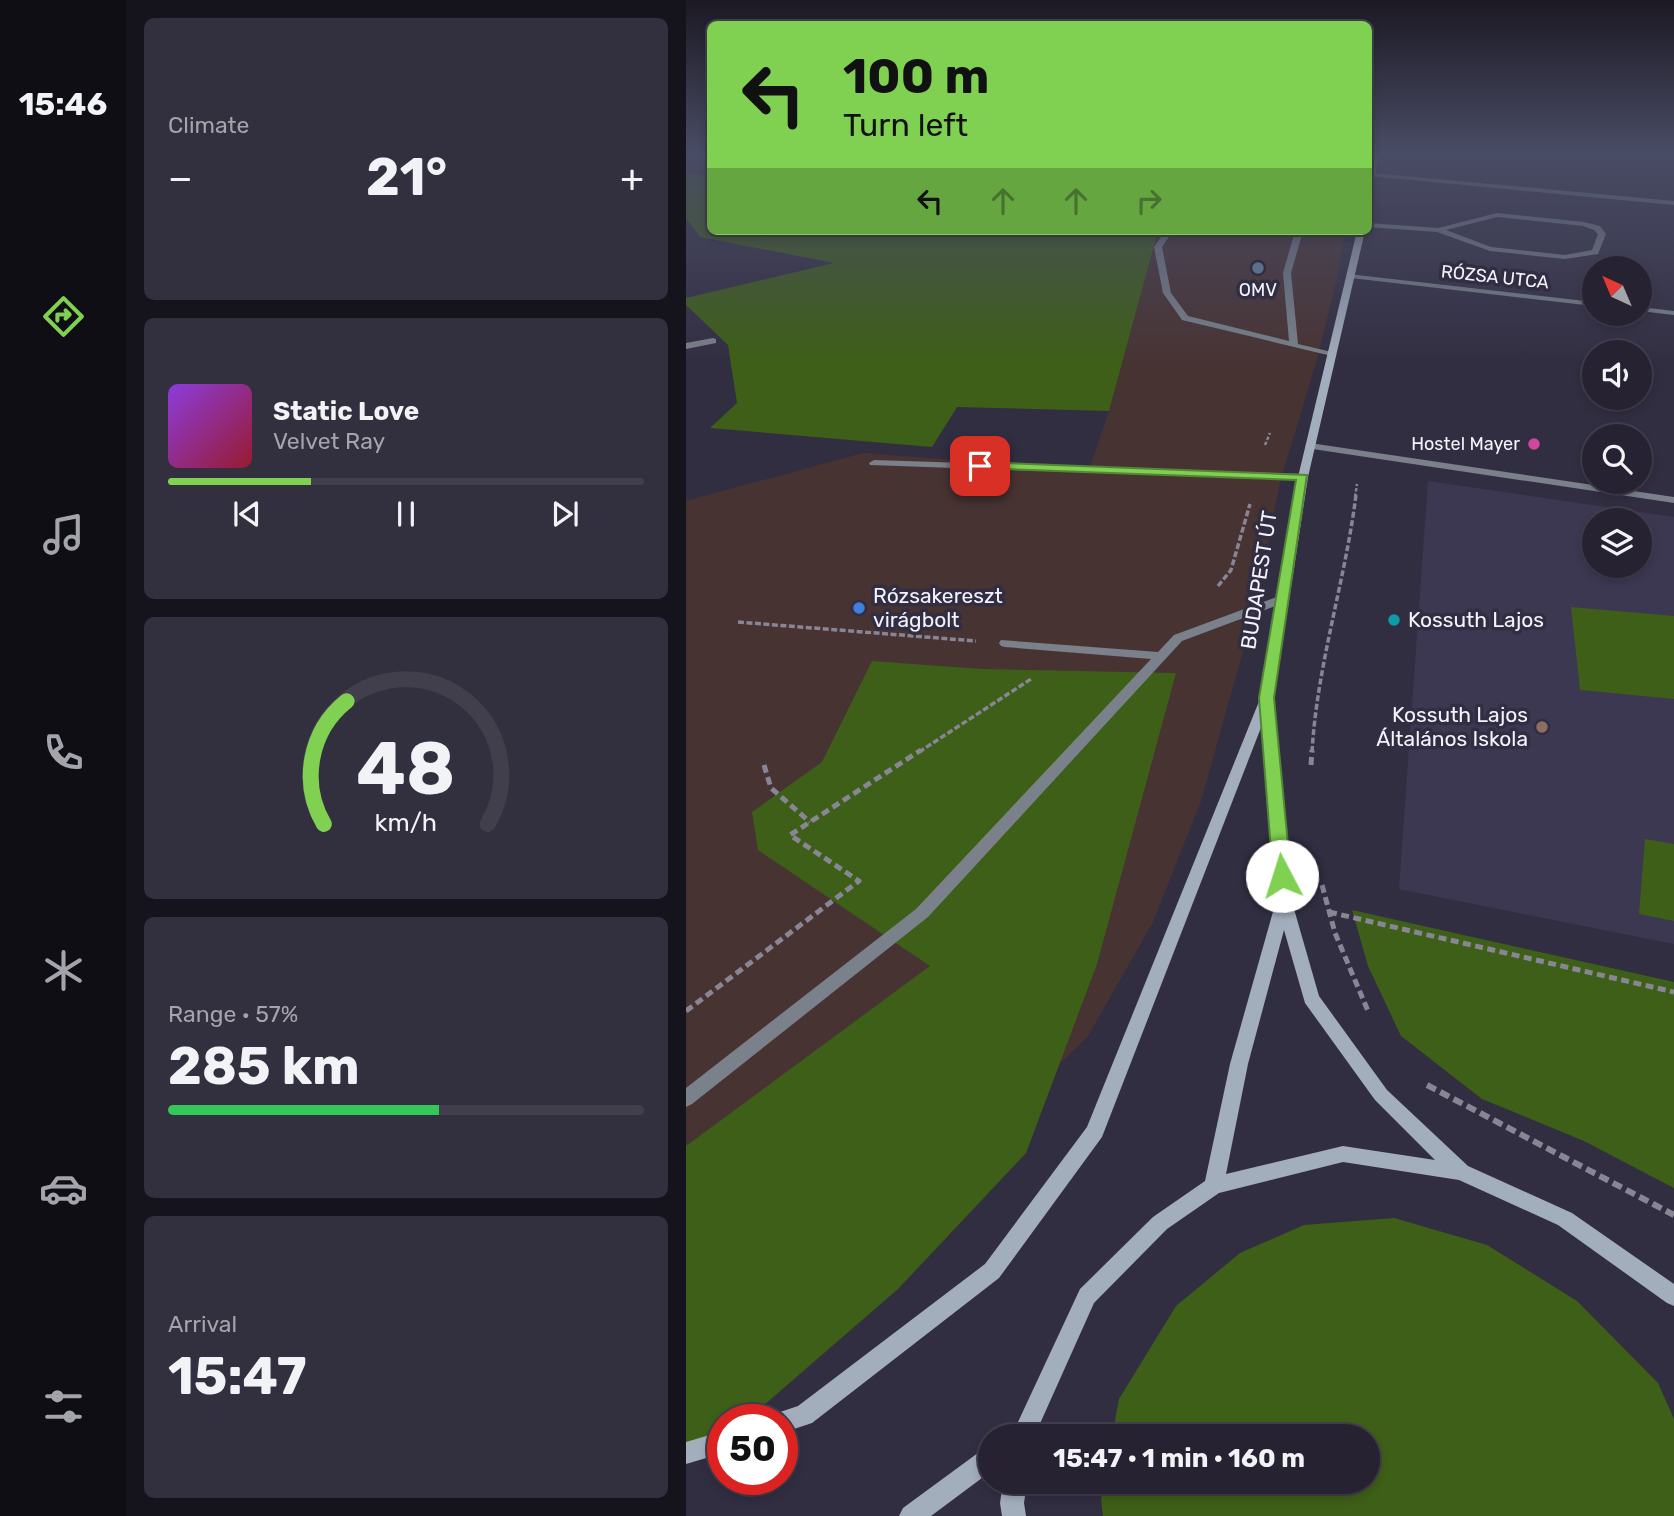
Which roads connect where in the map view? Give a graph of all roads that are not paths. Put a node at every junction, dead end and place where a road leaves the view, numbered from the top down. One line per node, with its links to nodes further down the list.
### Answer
1 (1467, 223): 4 (street)
2 (1572, 223): 4 (street)
3 (1372, 225): 4 (street)
4 (1438, 230)
5 (1166, 235): 13 (street)
6 (1299, 235): 13 (street)
7 (1360, 235): 8 (main road, BUDAPEST ÚT)
8 (1350, 276): 9 (street, RÓZSA UTCA); 15 (main road, BUDAPEST ÚT)
9 (1582, 303)
10 (1652, 310): 11 (street)
11 (1674, 313)
12 (713, 341): 14 (street)
13 (1294, 345): 15 (street)
14 (686, 346)
15 (1333, 355): 16 (main road, BUDAPEST ÚT)
16 (1310, 446): 18 (main road, BUDAPEST ÚT); 19 (street)
17 (874, 463): 18 (street)
18 (1303, 477): 20 (main road, BUDAPEST ÚT)
19 (1674, 500)
20 (1282, 599): 22 (street); 23 (main road, BUDAPEST ÚT)
21 (1005, 643): 22 (street)
22 (1160, 656): 25 (street)
23 (1267, 698): 24 (main road, BUDAPEST ÚT); 29 (main road)
24 (1284, 902): 26 (main road, BUDAPEST ÚT); 27 (main road, BUDAPEST ÚT)
25 (686, 1099)
26 (1461, 1172): 27 (main road, BUDAPEST ÚT); 28 (main road, BUDAPEST ÚT)
27 (1214, 1186): 30 (main road, BUDAPEST ÚT)
28 (1674, 1296)
29 (798, 1417)
30 (1027, 1424)
31 (707, 1447): 32 (main road)
32 (686, 1453)
33 (978, 1467): 35 (main road)
34 (1013, 1494): 36 (main road)
35 (911, 1516)
36 (1014, 1516)

